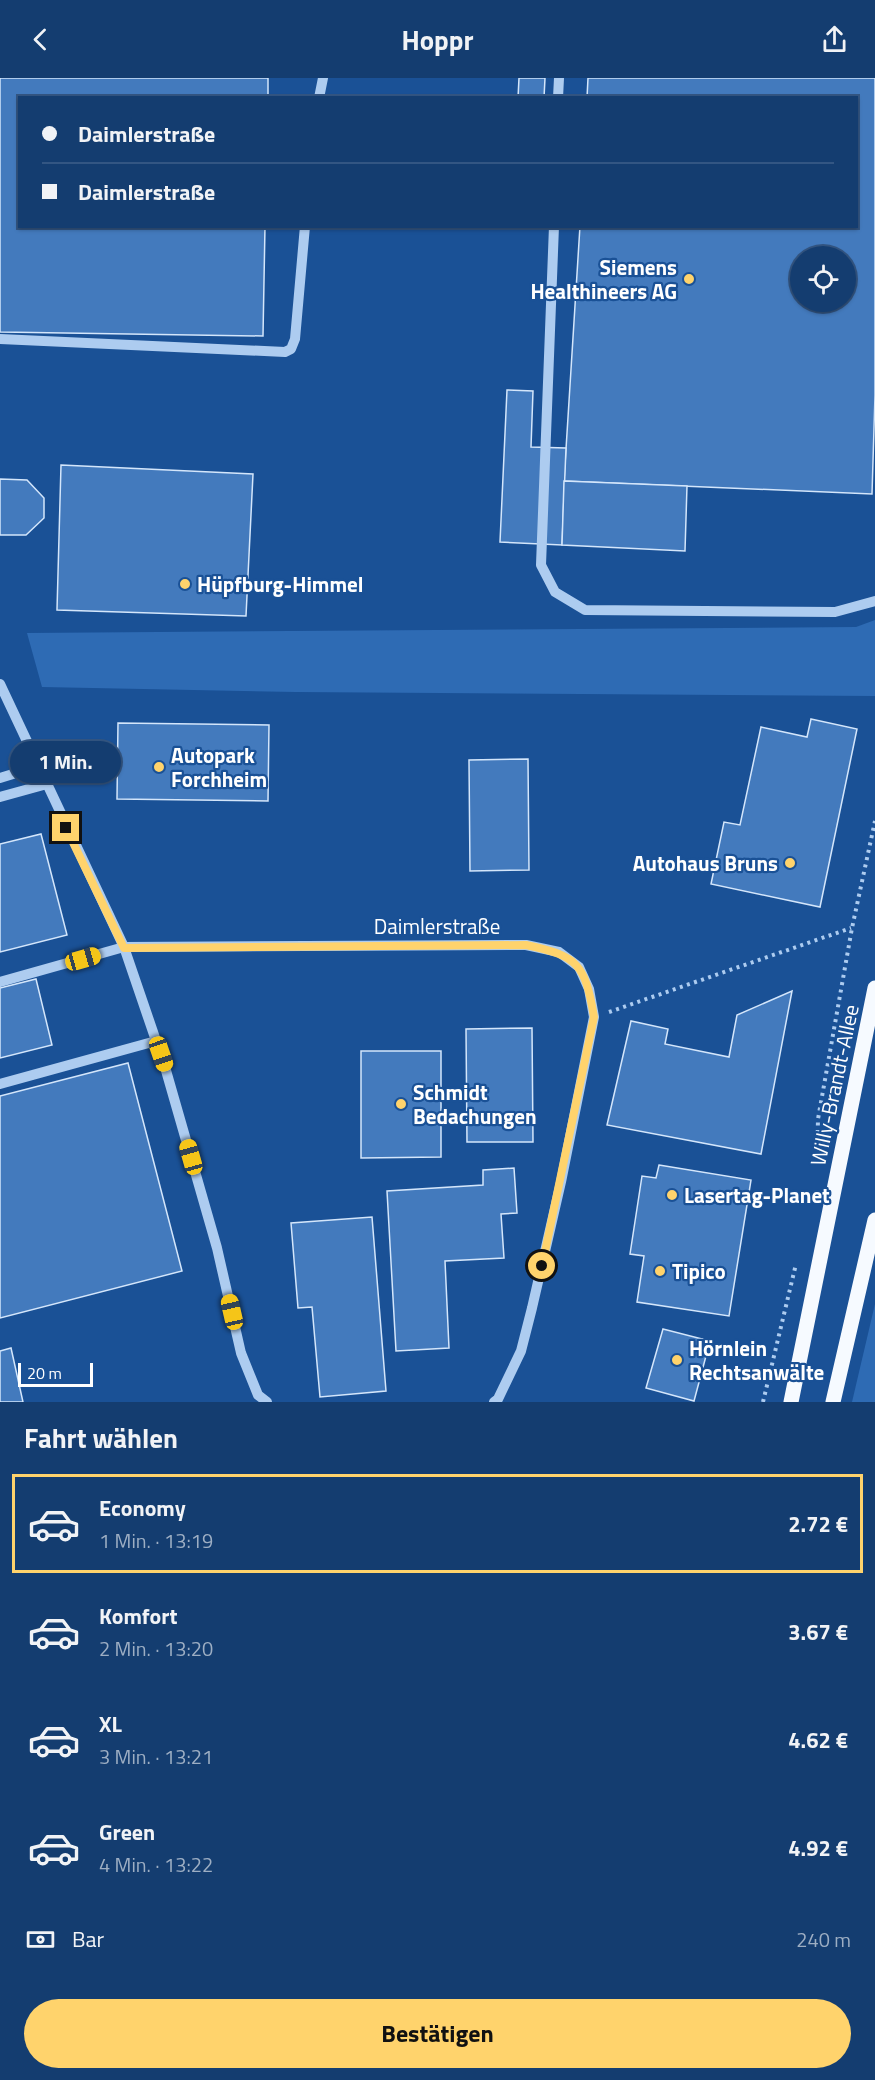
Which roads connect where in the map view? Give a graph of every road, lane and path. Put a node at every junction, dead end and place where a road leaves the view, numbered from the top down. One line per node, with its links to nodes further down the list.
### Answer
1 (323, 78): 3 (street)
2 (559, 78): 4 (street)
3 (319, 96)
4 (558, 96)
5 (305, 228): 7 (street)
6 (554, 228): 8 (street)
7 (0, 339)
8 (875, 601)
9 (0, 684): 10 (street)
10 (39, 766): 11 (street); 12 (street)
11 (0, 778)
12 (47, 784): 13 (street); 16 (street)
13 (0, 797)
14 (875, 821): 15 (path)
15 (852, 928): 19 (path); 22 (path)
16 (124, 948): 17 (street, Daimlerstraße); 19 (street, Daimlerstraße); 20 (street)
17 (0, 982)
18 (875, 988): 28 (main road, Willy-Brandt-Allee)
19 (594, 1017): 25 (street, Daimlerstraße)
20 (156, 1041): 21 (street); 26 (street)
21 (0, 1084)
22 (817, 1172)
23 (875, 1220): 29 (main road)
24 (796, 1263): 27 (path)
25 (497, 1401)
26 (267, 1402)
27 (763, 1402)
28 (791, 1402)
29 (833, 1402)

